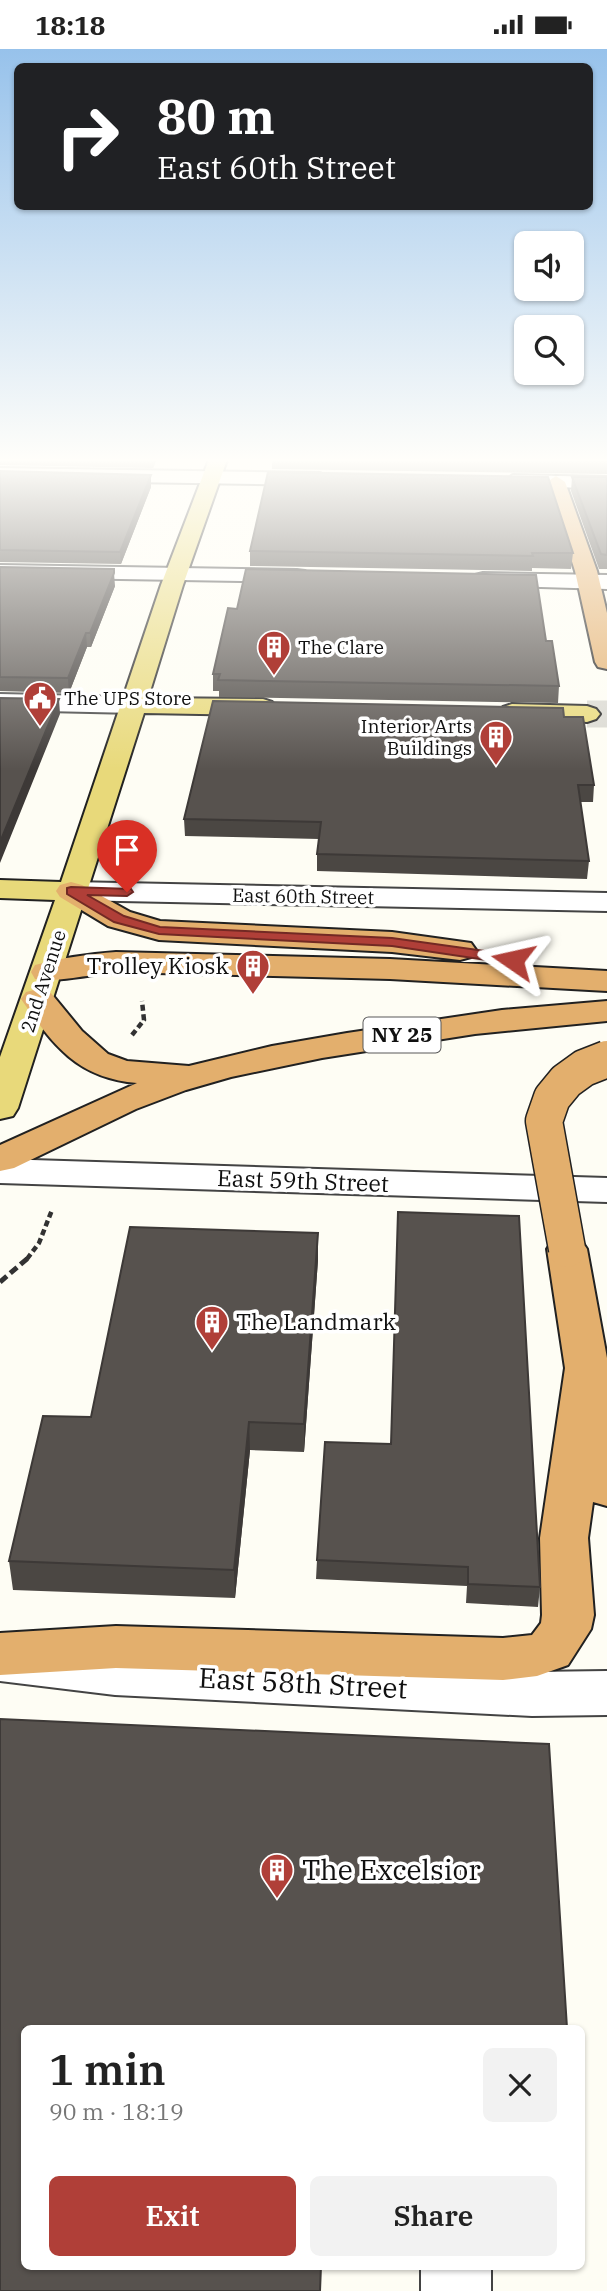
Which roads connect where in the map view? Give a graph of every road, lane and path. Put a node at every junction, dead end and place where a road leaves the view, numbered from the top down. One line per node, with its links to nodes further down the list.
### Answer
1 (181, 562): 4 (main road, 2nd Avenue)
2 (589, 562): 7 (highway)
3 (0, 571): 4 (street)
4 (176, 574): 5 (street); 10 (main road, 2nd Avenue)
5 (317, 576)
6 (456, 579): 7 (street)
7 (598, 582): 8 (highway)
8 (607, 662)
9 (0, 702): 10 (street)
10 (135, 705): 11 (main road); 15 (main road, 2nd Avenue)
11 (284, 708)
12 (484, 712): 13 (main road)
13 (587, 713)
14 (0, 889): 15 (main road, East 60th Street)
15 (71, 891): 16 (street, East 60th Street); 17 (highway); 18 (main road, 2nd Avenue)
16 (607, 902)
17 (607, 979): 18 (highway)
18 (43, 985): 23 (highway, NY 25); 24 (main road, 2nd Avenue)
19 (138, 995): 21 (path)
20 (607, 1011): 23 (highway, NY 25)
21 (123, 1040)
22 (607, 1059): 30 (highway, bridge)
23 (198, 1074): 25 (highway, NY 25)
24 (0, 1108)
25 (0, 1160)
26 (0, 1171): 27 (street, East 59th Street)
27 (607, 1190)
28 (55, 1198): 29 (path)
29 (0, 1282)
30 (587, 1366): 31 (highway); 32 (highway)
31 (607, 1489)
32 (0, 1654)
33 (0, 1660): 34 (street, East 58th Street)
34 (607, 1693)
35 (456, 2270): 36 (street)
36 (456, 2291)

